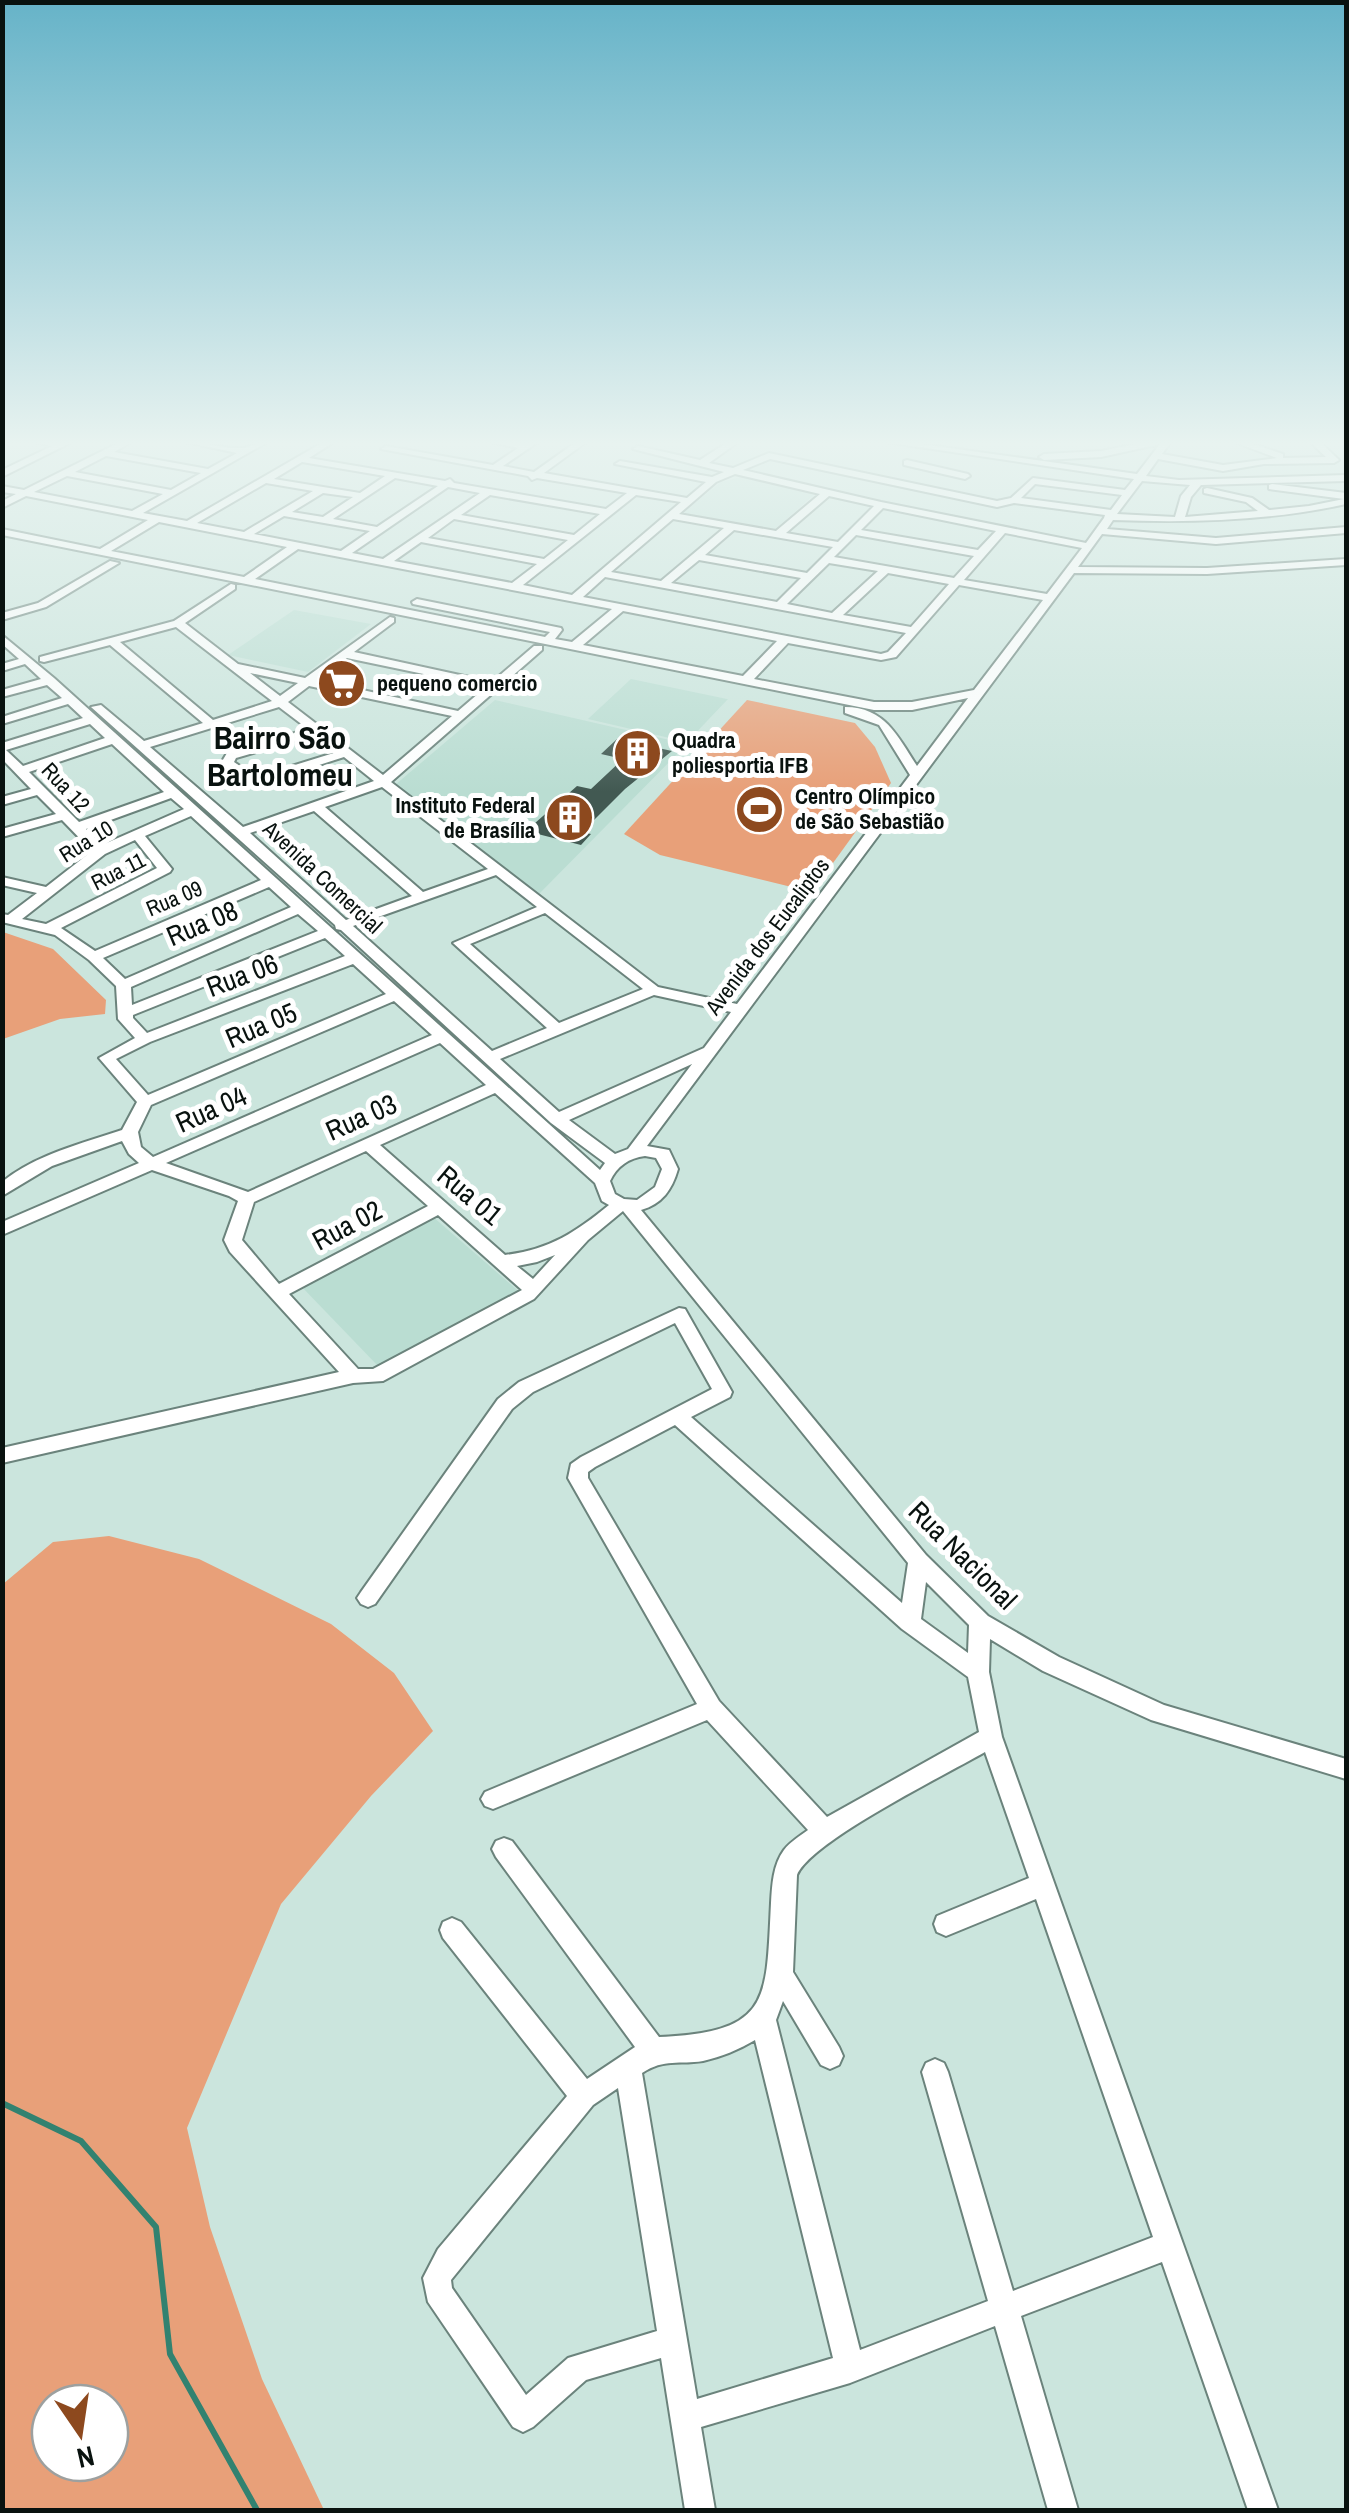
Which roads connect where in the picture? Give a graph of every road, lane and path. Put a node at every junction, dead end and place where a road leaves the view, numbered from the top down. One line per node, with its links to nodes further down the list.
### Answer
1 (104, 557): 20 (street); 45 (street)
2 (106, 557): 18 (street)
3 (279, 557): 26 (street)
4 (360, 557): 15 (street)
5 (392, 557): 15 (street)
6 (518, 557): 16 (street)
7 (550, 557): 16 (street)
8 (624, 557): 23 (street)
9 (695, 557): 29 (street)
10 (703, 557): 25 (street)
11 (977, 557): 27 (street)
12 (1082, 557): 22 (street, Avenida dos Eucaliptos)
13 (1323, 557): 19 (street)
14 (826, 559): 21 (street); 25 (street)
15 (385, 562): 24 (street)
16 (544, 562): 31 (street)
17 (1346, 562): 19 (street)
18 (155, 563): 20 (street); 26 (street)
19 (1330, 564): 22 (street)
20 (143, 570): 30 (street)
21 (885, 570): 27 (street); 40 (street)
22 (1073, 570): 34 (street, Avenida dos Eucaliptos)
23 (604, 574): 29 (street); 35 (street)
24 (452, 576): 28 (street); 31 (street)
25 (808, 576): 37 (street)
26 (246, 581): 39 (street)
27 (957, 582): 34 (street); 44 (street)
28 (440, 584)
29 (664, 584): 33 (street)
30 (231, 587): 41 (street); 42 (street)
31 (514, 588): 35 (street)
32 (428, 594): 36 (street)
33 (733, 598): 37 (street); 43 (street)
34 (1050, 598): 58 (street, Avenida dos Eucaliptos)
35 (574, 600): 38 (street)
36 (417, 602): 39 (street); 48 (street)
37 (779, 606): 40 (street)
38 (620, 608): 43 (street); 49 (street)
39 (402, 613): 48 (street)
40 (835, 616): 44 (street)
41 (390, 620): 48 (street); 50 (street)
42 (178, 623): 47 (street); 52 (street)
43 (706, 624): 46 (street)
44 (914, 631): 46 (street)
45 (10, 638): 51 (street, Avenida Comercial); 53 (street); 54 (street, Avenida Comercial)
46 (785, 639): 55 (street)
47 (112, 640): 51 (street); 65 (street)
48 (549, 646): 49 (street); 57 (street); 61 (street)
49 (574, 646): 55 (street)
50 (346, 654): 56 (street); 57 (street)
51 (44, 659): 66 (street, Avenida Comercial)
52 (232, 666): 56 (street); 62 (street)
53 (2, 668)
54 (50, 680): 59 (street); 60 (street, Avenida Comercial)
55 (746, 680): 61 (street)
56 (307, 682): 62 (street); 63 (street)
57 (497, 686): 63 (street)
58 (978, 692): 61 (street); 71 (street, Avenida dos Eucaliptos)
59 (2, 694)
60 (71, 699): 64 (street); 66 (street, Avenida Comercial)
61 (822, 700): 71 (street)
62 (279, 703): 65 (street); 67 (street)
63 (462, 716): 72 (street)
64 (2, 721)
65 (210, 724): 68 (street)
66 (107, 728): 68 (street, Avenida Comercial); 70 (street); 70 (street)
67 (316, 731): 69 (street); 69 (street)
68 (142, 754): 74 (street, Avenida Comercial); 80 (street, Avenida Comercial)
69 (345, 754): 72 (street)
70 (9, 759): 73 (street, Rua 12)
71 (917, 776): 100 (street, Avenida dos Eucaliptos)
72 (383, 782): 76 (street); 84 (street)
73 (41, 790): 75 (street); 78 (street, Rua 12)
74 (172, 794): 77 (street, Avenida Comercial); 79 (street)
75 (2, 801)
76 (316, 806): 80 (street); 88 (street)
77 (193, 810): 82 (street, Rua 10); 86 (street, Avenida Comercial)
78 (64, 815): 79 (street, Rua 12); 81 (street)
79 (76, 828): 83 (street, Rua 12)
80 (241, 832): 90 (street, Avenida Comercial)
81 (2, 833)
82 (136, 834): 83 (street, Rua 10); 92 (street, Rua 11)
83 (100, 851): 87 (street, Rua 10)
84 (495, 870): 88 (street); 89 (street)
85 (2, 881): 87 (street)
86 (271, 881): 90 (street, Avenida Comercial); 95 (street, Rua 09)
87 (47, 891): 91 (street, Rua 10)
88 (421, 897): 93 (street)
89 (544, 909): 98 (street); 102 (street)
90 (313, 912): 93 (street, Avenida Comercial); 97 (street, Rua 08)
91 (6, 920): 92 (street)
92 (48, 929): 95 (street)
93 (335, 929): 94 (street, Avenida Comercial); 101 (street)
94 (349, 942): 96 (street, Avenida Comercial); 106 (street, Avenida Comercial)
95 (94, 957): 97 (street)
96 (357, 957): 99 (street, Avenida Comercial); 104 (street, Rua 06)
97 (122, 985): 101 (street)
98 (653, 990): 100 (street); 102 (street)
99 (396, 995): 103 (street, Avenida Comercial); 108 (street, Rua 05)
100 (738, 1010): 105 (street, Avenida dos Eucaliptos)
101 (124, 1014): 104 (street)
102 (559, 1031): 106 (street)
103 (442, 1037): 107 (street, Avenida Comercial); 116 (street, Rua 04)
104 (145, 1040): 108 (street, Rua 06)
105 (710, 1050): 109 (street); 110 (street, Avenida dos Eucaliptos)
106 (490, 1058): 109 (street, Avenida Comercial)
107 (497, 1086): 112 (street, Rua 03); 117 (street, Avenida Comercial)
108 (145, 1102): 111 (street)
109 (557, 1119): 115 (street, Avenida Comercial)
110 (655, 1124): 113 (street, Avenida dos Eucaliptos); 114 (street)
111 (130, 1132): 116 (street); 118 (street)
112 (368, 1144): 119 (street, Rua 03); 121 (street, Rua 01)
113 (634, 1152): 114 (street); 115 (street)
114 (663, 1154): 120 (street)
115 (614, 1162): 117 (street)
116 (154, 1165): 119 (street); 123 (street, Rua 04)
117 (602, 1181): 122 (street)
118 (2, 1191)
119 (247, 1199): 128 (street)
120 (650, 1203): 122 (street); 124 (street)
121 (441, 1206): 126 (street, Rua 01); 128 (street, Rua 02)
122 (624, 1206): 124 (street, Rua Nacional); 125 (street)
123 (2, 1229)
124 (648, 1230): 132 (street, Rua Nacional)
125 (582, 1236): 126 (street); 127 (street)
126 (506, 1261): 127 (street, Rua 01)
127 (534, 1290): 129 (street)
128 (278, 1292): 129 (street)
129 (354, 1376): 131 (street)
130 (676, 1416): 133 (street); 135 (street); 137 (street)
131 (2, 1456)
132 (919, 1561): 134 (street, Rua Nacional); 135 (street)
133 (368, 1598)
134 (980, 1622): 136 (street); 139 (street, Rua Nacional)
135 (910, 1623): 136 (street)
136 (978, 1672): 138 (street)
137 (712, 1708): 140 (street); 141 (street)
138 (991, 1737): 141 (street); 143 (street)
139 (1346, 1768)
140 (493, 1799)
141 (824, 1832): 146 (street)
142 (504, 1849): 148 (street)
143 (1043, 1884): 144 (street); 153 (street)
144 (946, 1924)
145 (452, 1930): 152 (street)
146 (780, 1974): 147 (street); 149 (street)
147 (764, 2020): 148 (street); 156 (street)
148 (653, 2050): 150 (street)
149 (830, 2056)
150 (628, 2067): 152 (street); 155 (street)
151 (935, 2072): 154 (street)
152 (584, 2096): 155 (street)
153 (1169, 2245): 154 (street); 160 (street)
154 (1004, 2308): 156 (street); 159 (street)
155 (670, 2341): 157 (street)
156 (850, 2368): 157 (street)
157 (685, 2417): 158 (street)
158 (700, 2510)
159 (1063, 2510)
160 (1263, 2510)

